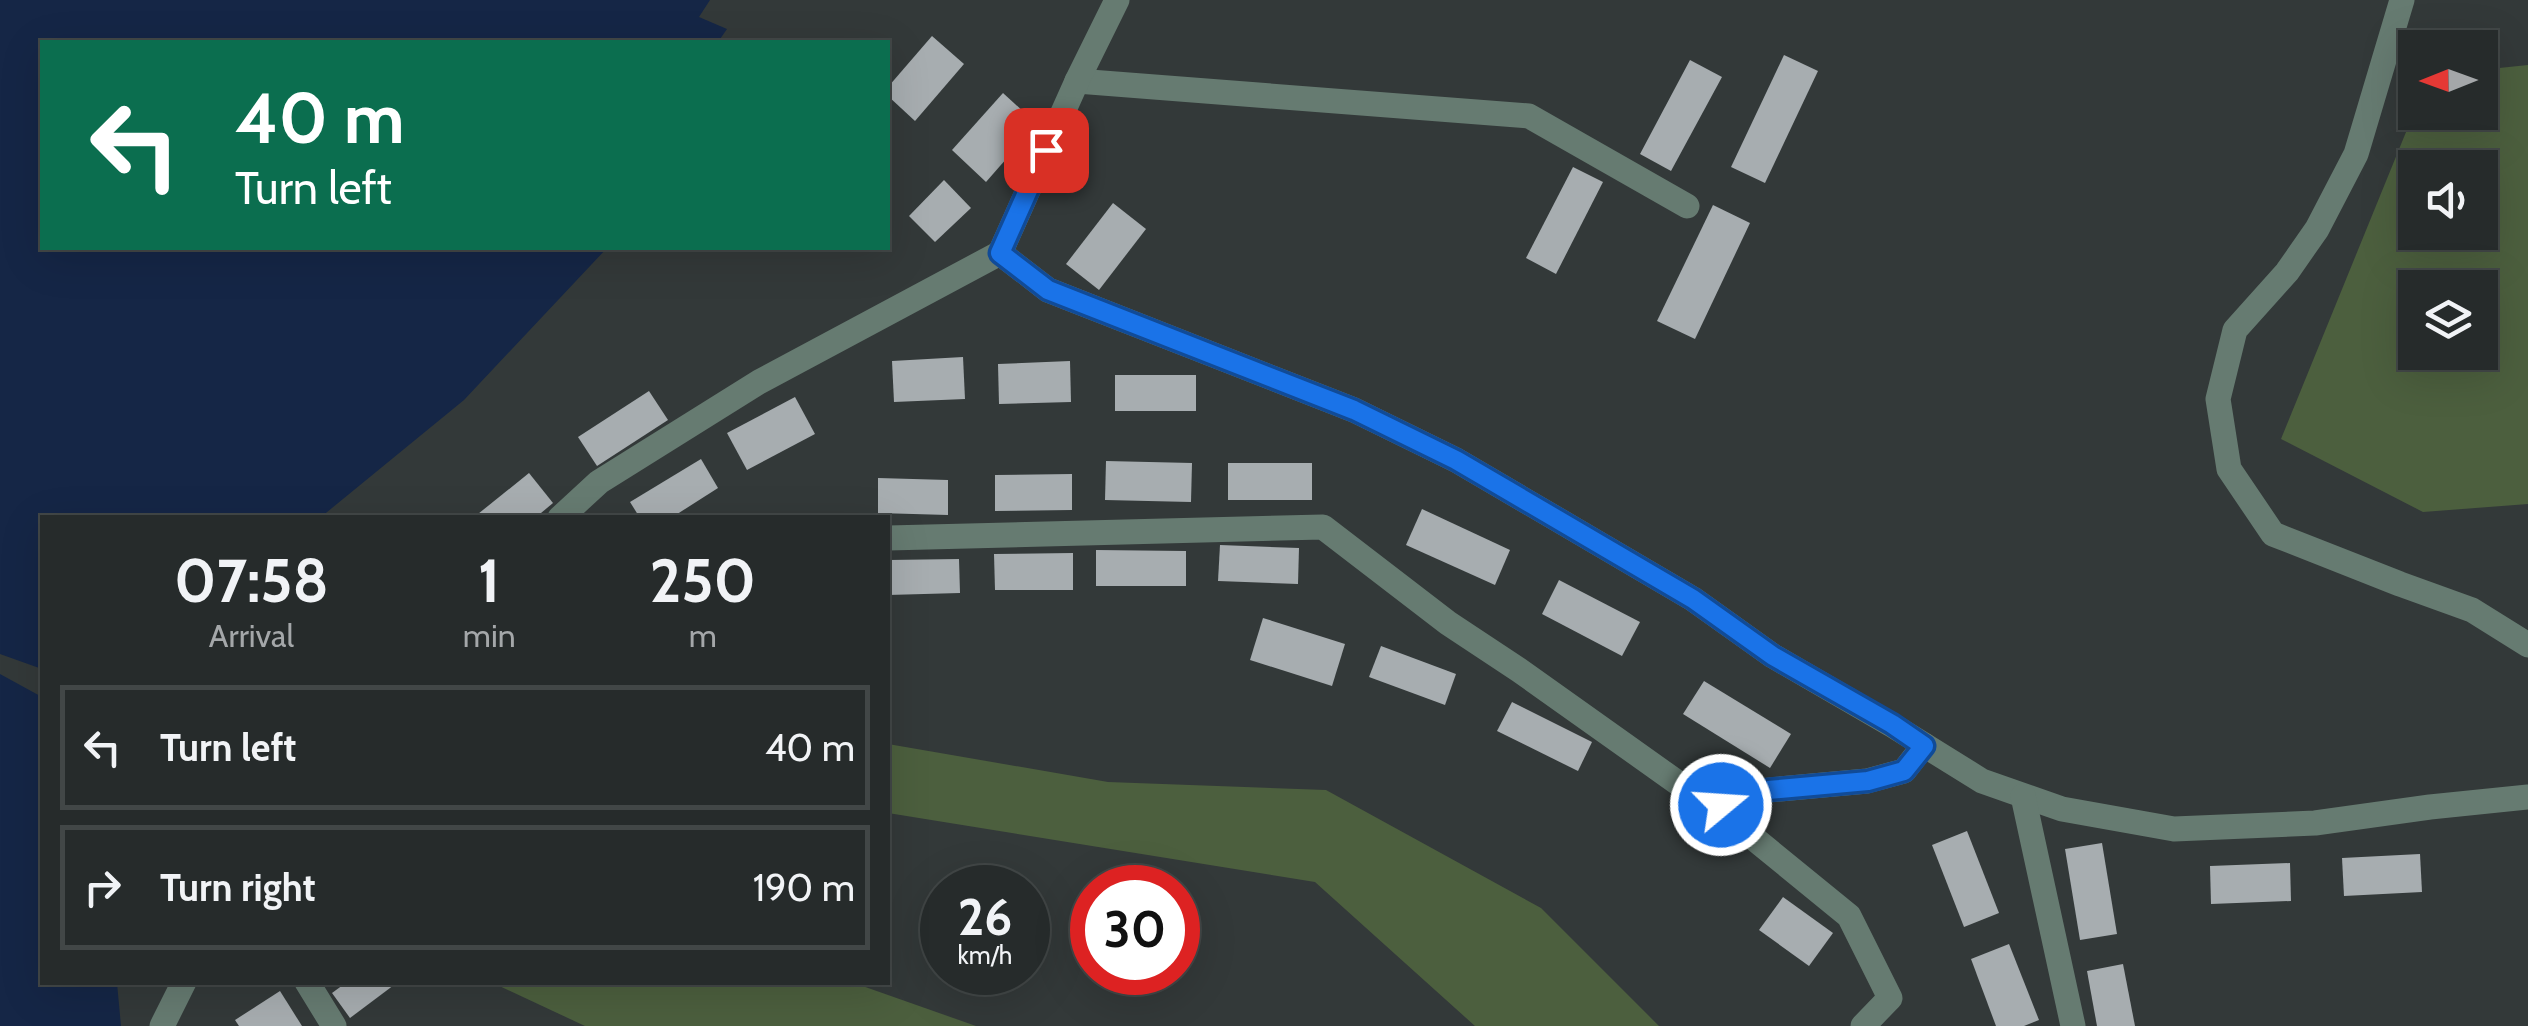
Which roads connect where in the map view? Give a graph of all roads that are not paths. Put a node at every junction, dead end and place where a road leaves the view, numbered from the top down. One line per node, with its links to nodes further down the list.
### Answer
1 (1117, 0): 3 (street)
2 (2402, 0): 8 (street)
3 (1077, 81): 4 (street); 5 (street)
4 (1687, 206)
5 (1000, 253): 6 (street); 9 (street)
6 (563, 515)
7 (890, 538): 12 (street)
8 (2528, 645)
9 (1924, 746): 10 (street); 12 (street)
10 (2024, 796): 11 (street); 18 (street)
11 (2528, 796)
12 (1736, 800): 17 (street)
13 (182, 985): 15 (street)
14 (309, 985): 16 (street)
15 (162, 1026)
16 (334, 1026)
17 (1863, 1026)
18 (2074, 1026)

